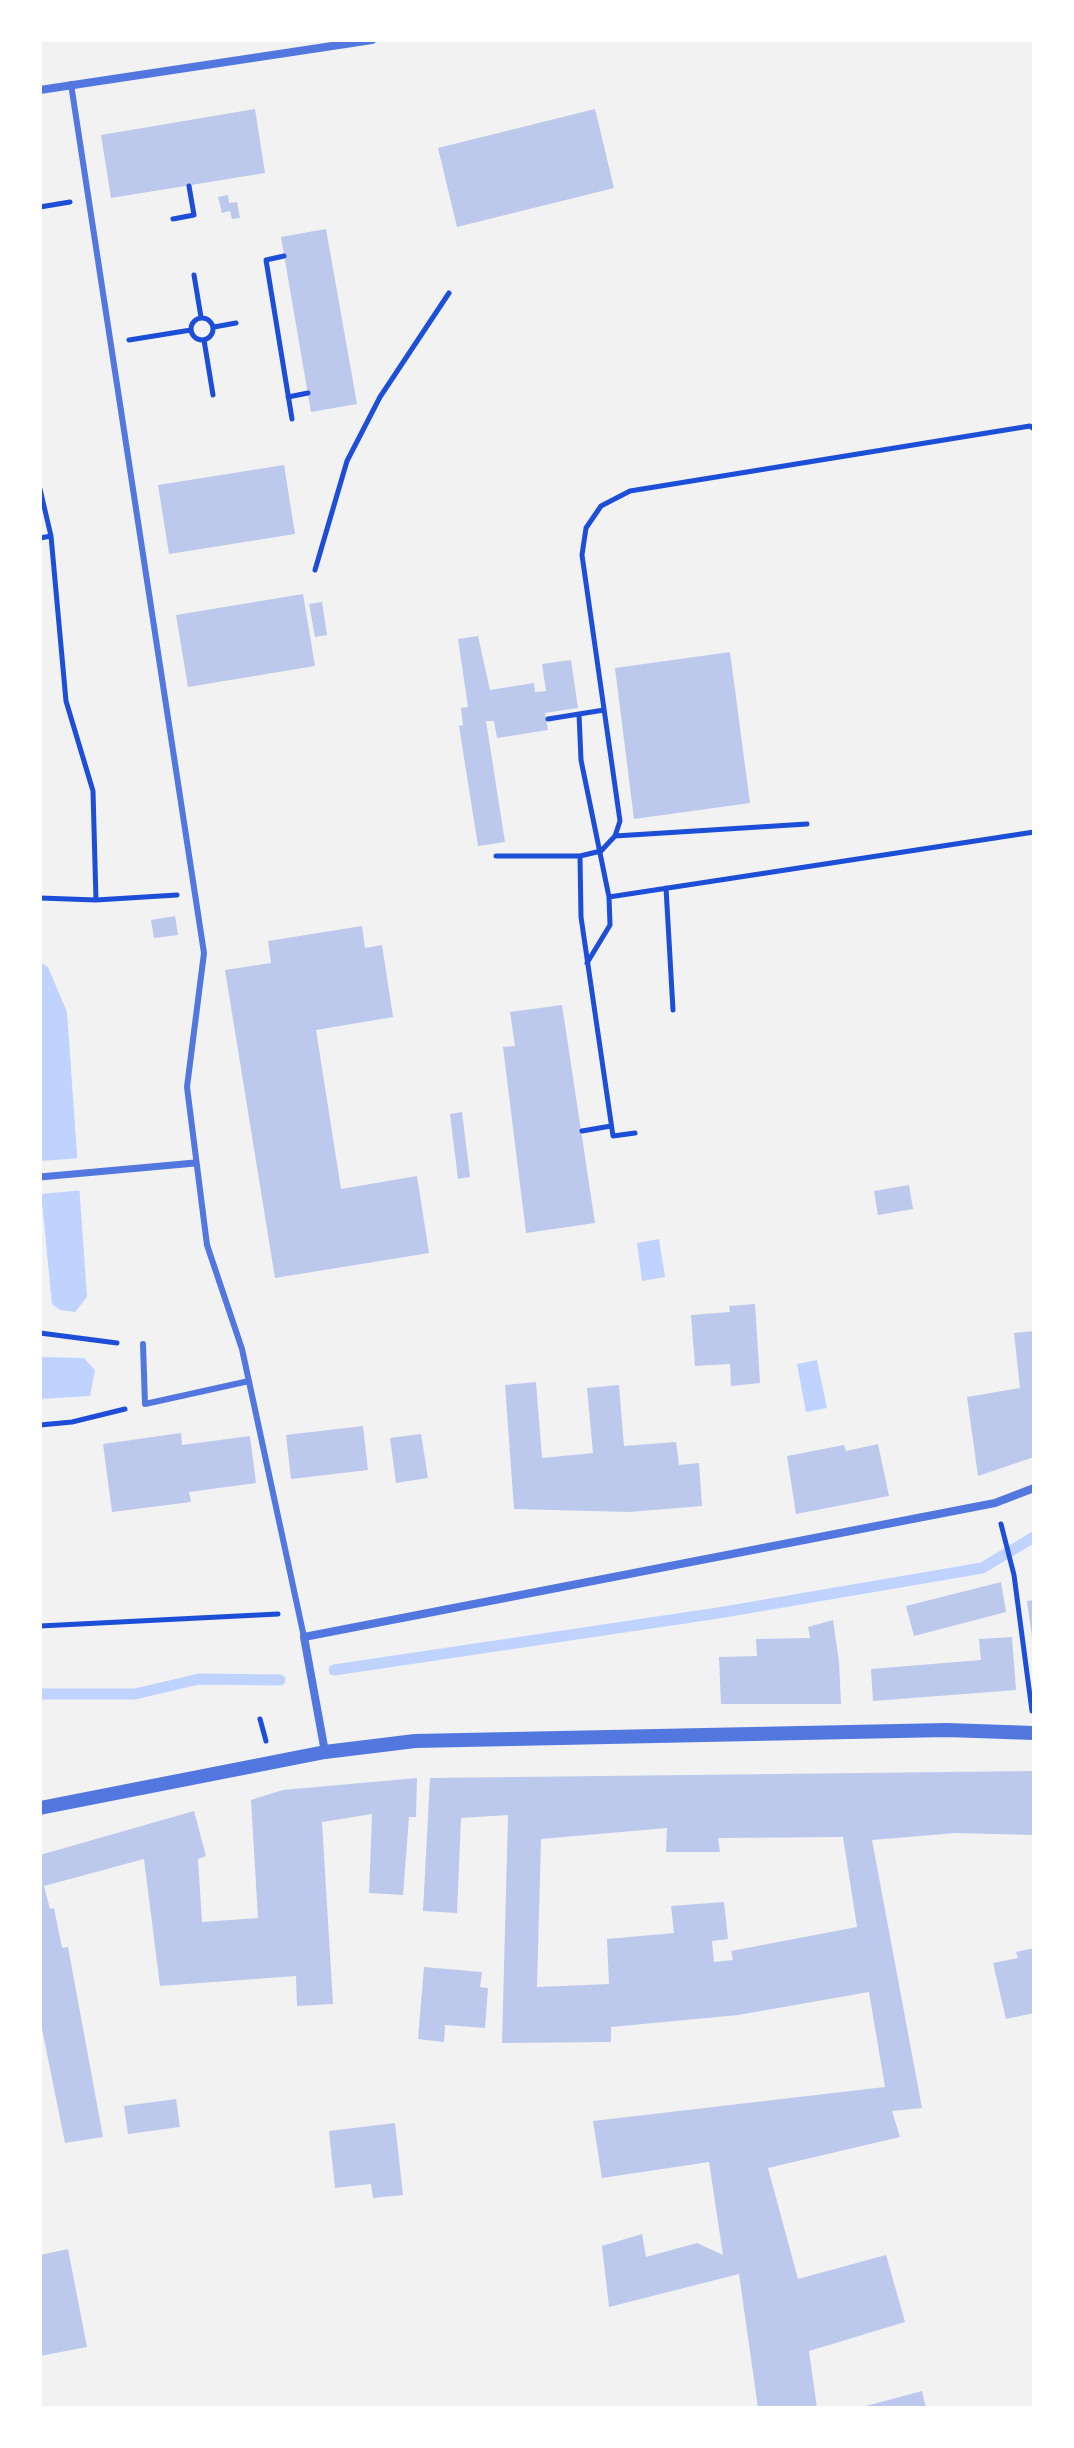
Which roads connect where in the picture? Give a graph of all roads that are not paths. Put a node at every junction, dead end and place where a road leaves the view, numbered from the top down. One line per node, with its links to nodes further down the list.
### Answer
1 (372, 40): 2 (street)
2 (71, 84): 3 (street); 4 (lane)
3 (40, 90)
4 (195, 1163): 5 (street); 7 (lane)
5 (40, 1177)
6 (143, 1344): 7 (lane)
7 (249, 1381): 9 (lane)
8 (1034, 1488): 9 (street)
9 (304, 1637): 11 (street)
10 (1034, 1733): 11 (street)
11 (325, 1752): 12 (street)
12 (40, 1808)

